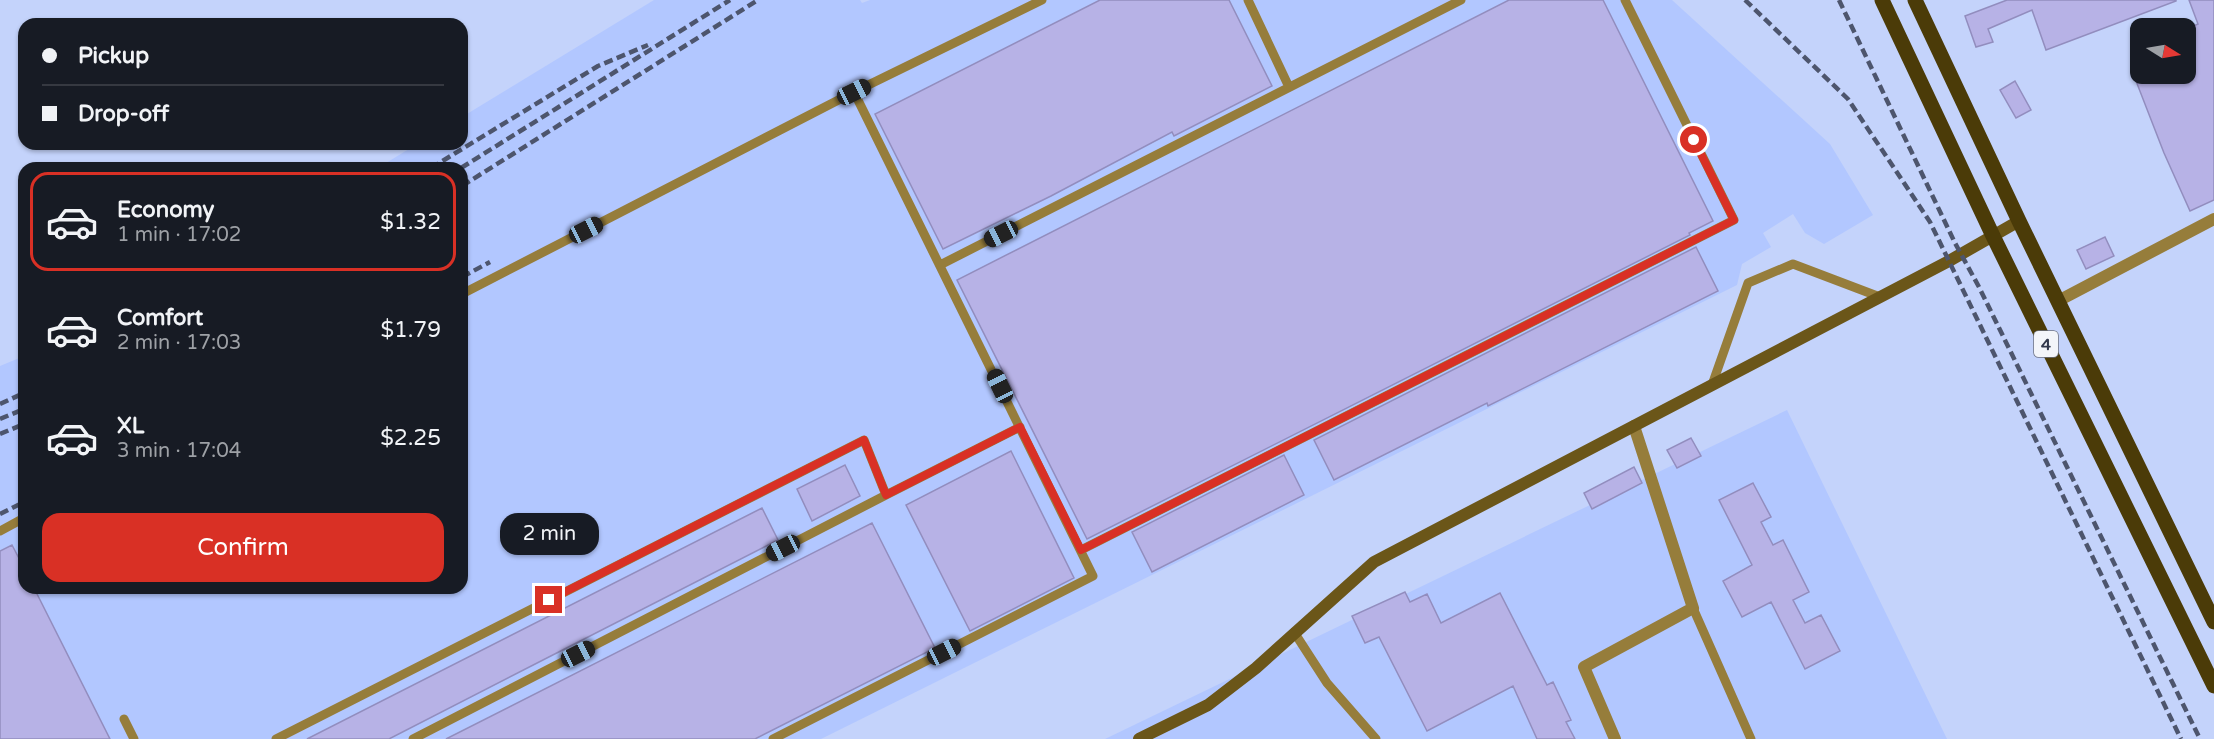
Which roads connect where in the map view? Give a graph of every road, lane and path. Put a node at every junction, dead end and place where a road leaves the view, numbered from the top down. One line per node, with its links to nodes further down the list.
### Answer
1 (1042, 0): 8 (lane)
2 (1248, 0): 7 (lane)
3 (1461, 0): 7 (lane)
4 (1624, 0): 22 (lane)
5 (1882, 0): 11 (main road, 4)
6 (1915, 0): 10 (main road, 4)
7 (1289, 87): 12 (lane)
8 (854, 92): 12 (lane); 13 (lane)
9 (2214, 219): 15 (street)
10 (2019, 221): 11 (street); 15 (main road, 4)
11 (1993, 236): 14 (street); 26 (main road, 4)
12 (939, 265): 18 (lane)
13 (468, 291)
14 (1880, 297): 16 (street); 16 (lane)
15 (2058, 301): 24 (main road, 4)
16 (1712, 385): 17 (street)
17 (1634, 426): 23 (street); 25 (street)
18 (1020, 427): 19 (lane); 22 (lane)
19 (886, 495): 29 (lane); 30 (lane)
20 (18, 521): 21 (lane)
21 (0, 531)
22 (1081, 550): 31 (lane)
23 (1693, 608): 34 (street); 35 (lane)
24 (2214, 622)
25 (1294, 632): 32 (street); 33 (lane)
26 (2214, 686)
27 (124, 719): 28 (lane)
28 (134, 739)
29 (276, 739)
30 (413, 739)
31 (773, 739)
32 (1139, 739)
33 (1376, 739)
34 (1615, 739)
35 (1751, 739)

